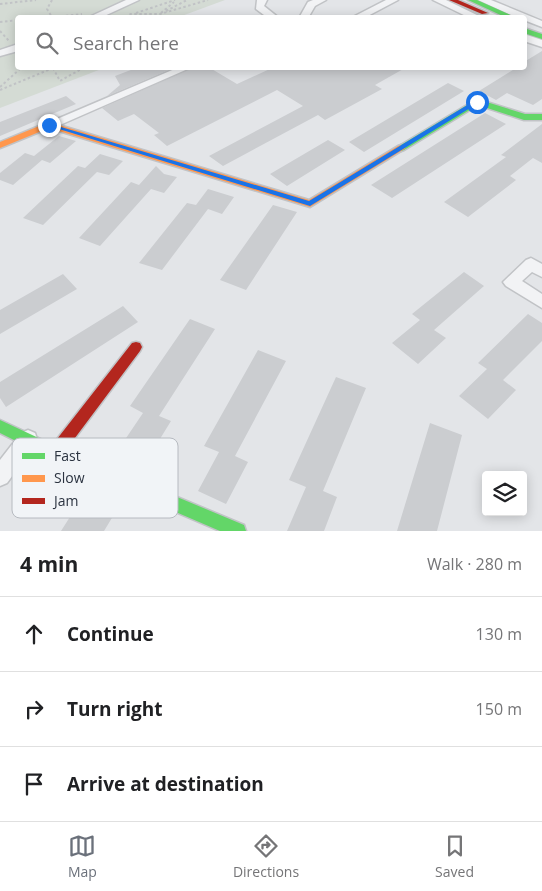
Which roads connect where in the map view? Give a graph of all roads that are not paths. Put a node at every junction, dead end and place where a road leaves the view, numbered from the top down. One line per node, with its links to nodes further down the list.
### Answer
1 (134, 0): 13 (street)
2 (262, 0): 14 (street)
3 (321, 0): 15 (street)
4 (371, 0): 12 (street)
5 (393, 0): 12 (street)
6 (426, 0): 17 (street)
7 (438, 0): 18 (street)
8 (452, 0): 19 (street)
9 (471, 0): 20 (street)
10 (483, 0): 21 (street)
11 (494, 0): 23 (street)
12 (382, 5): 16 (street)
13 (96, 15)
14 (271, 15)
15 (305, 15)
16 (361, 15)
17 (459, 15)
18 (472, 15)
19 (487, 15)
20 (507, 15)
21 (520, 15)
22 (527, 18): 25 (street)
23 (542, 19)
24 (527, 23): 26 (street)
25 (542, 24)
26 (542, 29)
27 (527, 31): 28 (street)
28 (542, 37)
29 (527, 38): 31 (street)
30 (527, 43): 33 (street)
31 (542, 44)
32 (15, 48): 34 (street)
33 (542, 48)
34 (0, 53)
35 (180, 70): 37 (street)
36 (542, 118): 37 (street)
37 (49, 125): 38 (street)
38 (0, 145)
39 (542, 271): 40 (street)
40 (542, 302)
41 (136, 347): 44 (street)
42 (0, 426): 43 (street)
43 (24, 438)
44 (66, 438)
45 (12, 461): 46 (street)
46 (0, 476)
47 (178, 505): 48 (street)
48 (238, 531)

